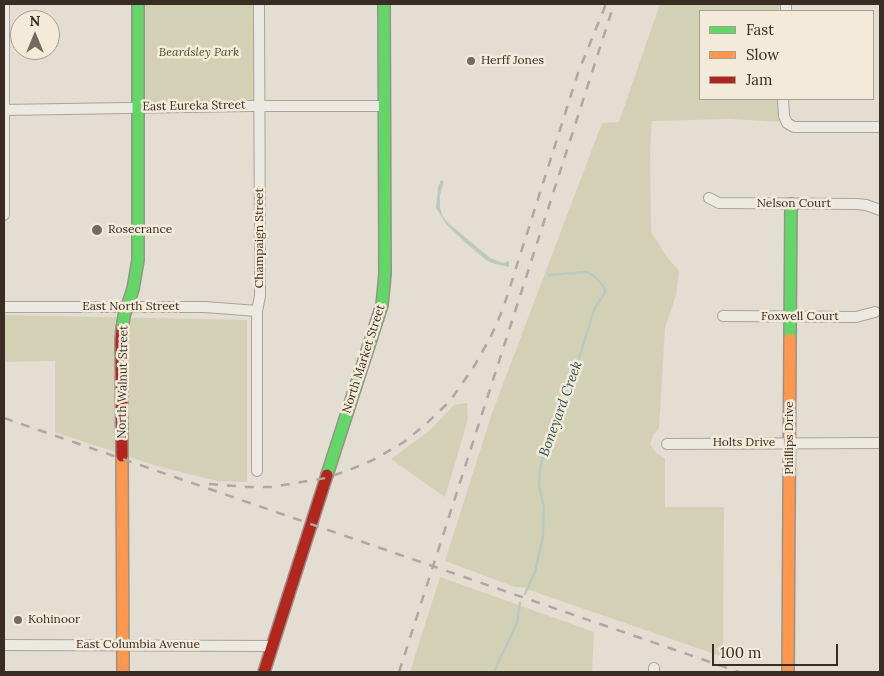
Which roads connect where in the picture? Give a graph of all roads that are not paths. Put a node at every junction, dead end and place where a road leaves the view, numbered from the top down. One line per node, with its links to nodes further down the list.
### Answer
1 (4, 4): 9 (street)
2 (138, 4): 8 (street, North Walnut Street)
3 (259, 4): 6 (street, Champaign Street)
4 (384, 4): 7 (street, North Market Street)
5 (784, 100): 10 (street)
6 (260, 106): 7 (street, East Eureka Street); 8 (street, East Eureka Street); 17 (street, Champaign Street)
7 (384, 106): 27 (street, North Market Street)
8 (138, 107): 9 (street, East Eureka Street); 16 (street, North Walnut Street)
9 (4, 110): 14 (street)
10 (880, 127)
11 (708, 198): 12 (street, Nelson Court)
12 (791, 204): 13 (street, Nelson Court); 20 (street, Phillips Drive)
13 (880, 210)
14 (4, 215)
15 (4, 307): 16 (street, East North Street)
16 (127, 307): 17 (street, East North Street); 26 (street, North Walnut Street)
17 (257, 311): 24 (street, Champaign Street)
18 (875, 312): 20 (street, Foxwell Court)
19 (723, 316): 20 (street, Foxwell Court)
20 (791, 318): 22 (street, Phillips Drive)
21 (880, 442): 22 (street, Holts Drive)
22 (790, 443): 23 (street, Holts Drive); 30 (street, Phillips Drive)
23 (667, 444)
24 (257, 471)
25 (4, 644): 26 (street, East Columbia Avenue)
26 (123, 645): 27 (street, East Columbia Avenue); 28 (street, North Walnut Street)
27 (272, 646): 29 (street, North Market Street)
28 (124, 672)
29 (264, 672)
30 (788, 672)

